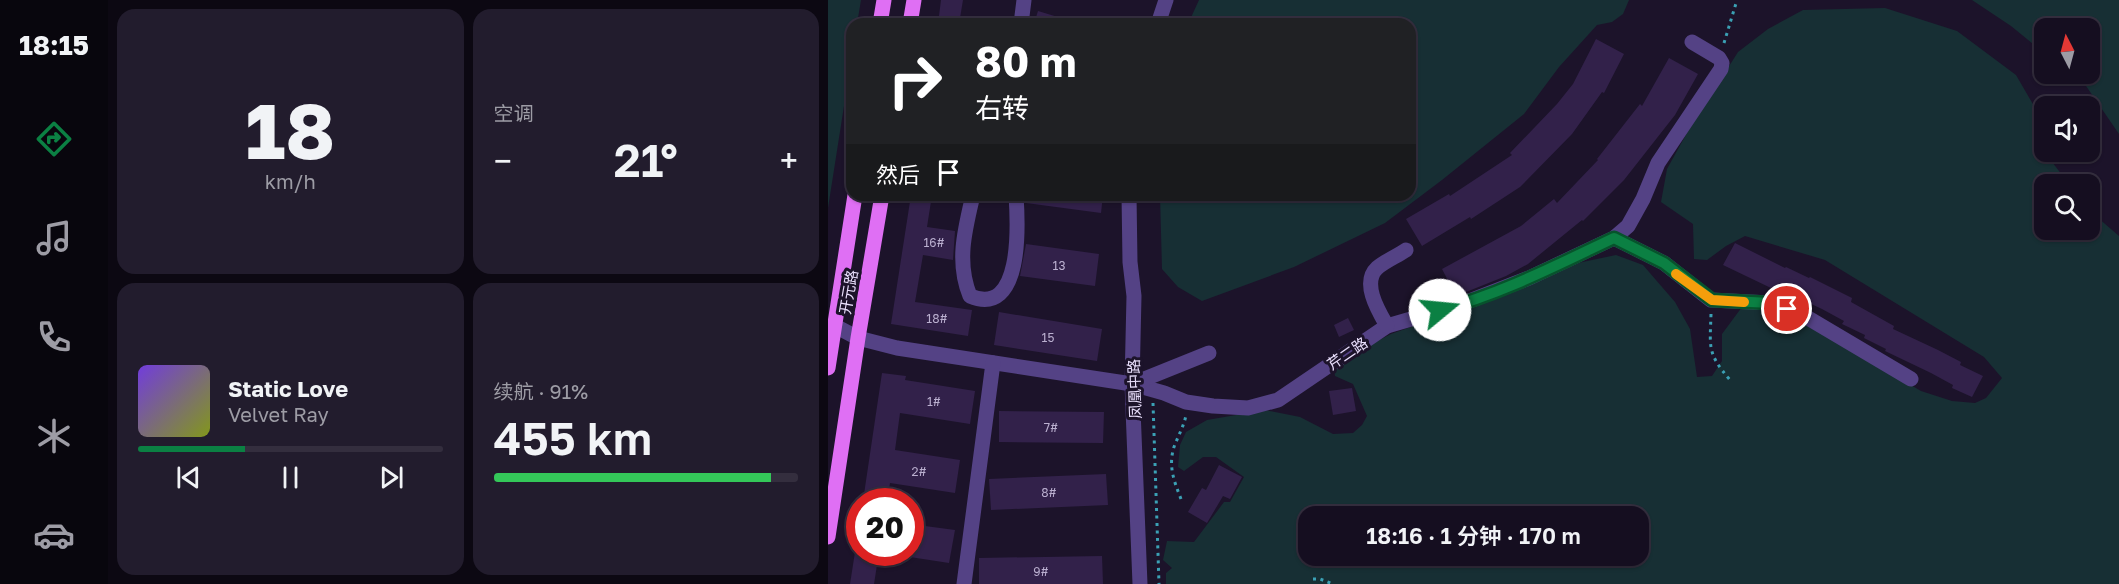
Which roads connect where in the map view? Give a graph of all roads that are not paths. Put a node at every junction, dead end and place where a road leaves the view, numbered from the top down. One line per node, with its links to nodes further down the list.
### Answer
1 (884, 0): 6 (main road)
2 (914, 0): 7 (main road)
3 (1024, 0): 8 (street)
4 (1156, 0): 9 (street)
5 (1166, 0): 10 (street)
6 (881, 18)
7 (911, 18)
8 (1022, 18)
9 (1150, 18)
10 (1160, 18)
11 (1692, 42): 18 (street, 芹二路)
12 (854, 201): 21 (main road, 开元路)
13 (881, 201): 23 (main road, 开元路)
14 (972, 201): 15 (street)
15 (1016, 201)
16 (1129, 201): 20 (street, 凤凰中路)
17 (1138, 201): 20 (street)
18 (1614, 238): 22 (street, 芹二路); 27 (street)
19 (1406, 250): 22 (street)
20 (1134, 296): 28 (street, 凤凰中路)
21 (835, 326): 23 (street, 芹二路); 26 (main road, 开元路)
22 (1387, 326): 28 (street, 芹二路)
23 (858, 338): 25 (street, 芹二路); 29 (main road, 开元路)
24 (1209, 353): 28 (street)
25 (993, 363): 28 (street, 芹二路); 30 (street)
26 (828, 368)
27 (1911, 379)
28 (1132, 384): 31 (street, 凤凰中路)
29 (828, 537)
30 (964, 584)
31 (1140, 584)

